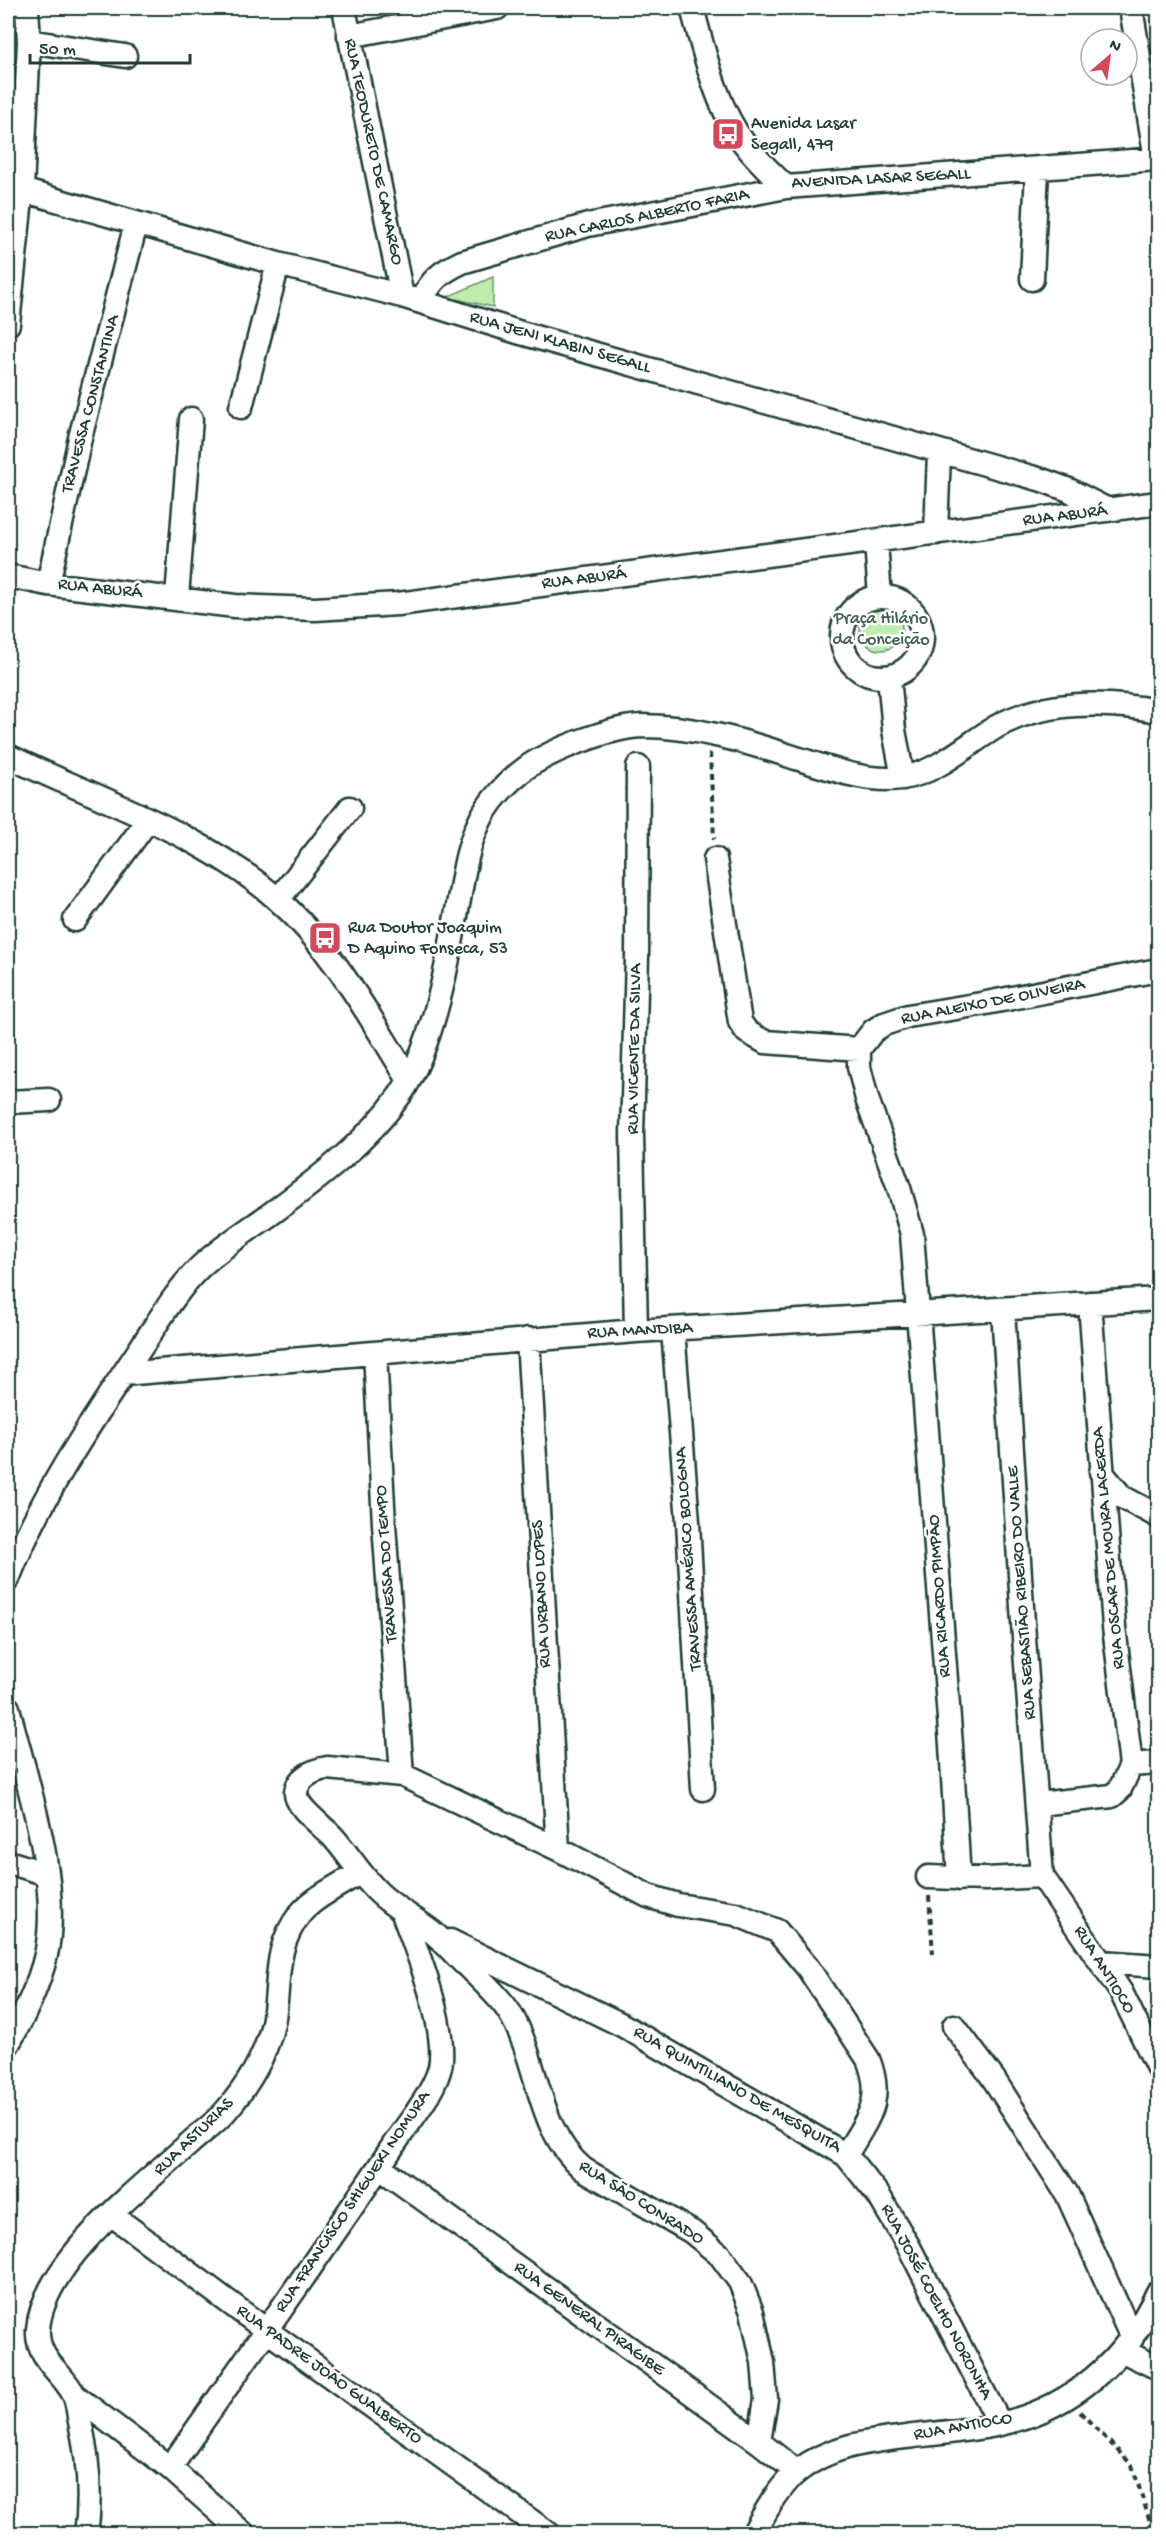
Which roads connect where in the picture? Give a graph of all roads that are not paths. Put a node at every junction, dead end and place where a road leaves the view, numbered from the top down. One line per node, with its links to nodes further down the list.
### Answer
1 (27, 8): 7 (street)
2 (344, 8): 6 (street, RUA TEODURETO DE CAMARGO)
3 (497, 8): 6 (street)
4 (692, 8): 11 (street, AVENIDA LASAR SEGALL)
5 (1131, 8): 9 (street)
6 (349, 36): 16 (street, RUA TEODURETO DE CAMARGO)
7 (29, 41): 8 (street); 12 (street)
8 (125, 56)
9 (1157, 159): 10 (street, AVENIDA LASAR SEGALL)
10 (1037, 169): 11 (street, AVENIDA LASAR SEGALL); 15 (street)
11 (786, 187): 16 (street, RUA CARLOS ALBERTO FARIA)
12 (15, 188): 13 (street, RUA JENI KLABIN SEGALL); 17 (street)
13 (136, 224): 14 (street, RUA JENI KLABIN SEGALL); 26 (street, TRAVESSA CONSTANTINA)
14 (278, 264): 16 (street, RUA JENI KLABIN SEGALL); 18 (street)
15 (1032, 279)
16 (411, 299): 20 (street, RUA JENI KLABIN SEGALL)
17 (8, 324)
18 (241, 407)
19 (191, 419): 27 (street)
20 (939, 453): 22 (street, RUA JENI KLABIN SEGALL); 23 (street)
21 (1158, 504): 22 (street, RUA ABURÁ)
22 (1108, 510): 23 (street, RUA ABURÁ)
23 (936, 532): 24 (street, RUA ABURÁ)
24 (876, 542): 27 (street, RUA ABURÁ); 28 (street)
25 (8, 576): 26 (street, RUA ABURÁ)
26 (48, 584): 27 (street, RUA ABURÁ)
27 (177, 597)
28 (880, 597): 29 (street); 29 (street)
29 (889, 677): 33 (street)
30 (1158, 711): 33 (street)
31 (8, 756): 35 (street)
32 (638, 767): 49 (street, RUA VICENTE DA SILVA)
33 (903, 778): 41 (street)
34 (350, 808): 37 (street)
35 (148, 820): 37 (street); 38 (street)
36 (715, 859): 40 (street)
37 (278, 900): 41 (street)
38 (75, 920)
39 (1158, 970): 40 (street, RUA ALEIXO DE OLIVEIRA)
40 (859, 1049): 47 (street)
41 (409, 1080): 52 (street)
42 (49, 1100): 43 (street)
43 (8, 1102)
44 (1158, 1299): 45 (street, RUA MANDIBA)
45 (1090, 1303): 46 (street, RUA MANDIBA); 53 (street, RUA OSCAR DE MOURA LACERDA)
46 (1003, 1310): 47 (street, RUA MANDIBA); 62 (street, RUA SEBASTIÃO RIBEIRO DO VALLE)
47 (920, 1314): 48 (street, RUA MANDIBA); 69 (street, RUA RICARDO PIMPÃO)
48 (673, 1330): 49 (street, RUA MANDIBA); 60 (street, TRAVESSA AMÉRICO BOLOGNA)
49 (636, 1331): 50 (street, RUA MANDIBA)
50 (528, 1339): 51 (street, RUA MANDIBA); 63 (street, RUA URBANO LOPES)
51 (375, 1353): 52 (street, RUA MANDIBA); 59 (street, TRAVESSA DO TEMPO)
52 (123, 1374): 55 (street)
53 (1101, 1472): 54 (street); 58 (street, RUA OSCAR DE MOURA LACERDA)
54 (1158, 1516)
55 (8, 1579)
56 (8, 1708): 66 (street)
57 (1158, 1763): 58 (street)
58 (1131, 1765): 62 (street)
59 (402, 1775): 61 (street, RUA QUINTILIANO DE MESQUITA); 63 (street, RUA QUINTILIANO DE MESQUITA)
60 (703, 1789)
61 (298, 1800): 65 (street, RUA SÃO CONRADO)
62 (1038, 1804): 67 (street, RUA SEBASTIÃO RIBEIRO DO VALLE)
63 (558, 1849): 78 (street, RUA QUINTILIANO DE MESQUITA)
64 (8, 1862): 66 (street)
65 (359, 1873): 70 (street, RUA SÃO CONRADO); 80 (street, RUA ASTURIAS)
66 (47, 1874): 74 (street)
67 (1042, 1876): 69 (street); 72 (street, RUA ANTIOCO)
68 (928, 1877): 69 (street)
69 (959, 1879)
70 (402, 1911): 71 (street, RUA SÃO CONRADO); 79 (street, RUA FRANCISCO SHIGUEKI NOMURA)
71 (432, 1932): 78 (street, RUA QUINTILIANO DE MESQUITA); 87 (street, RUA SÃO CONRADO)
72 (1102, 1962): 73 (street); 77 (street, RUA ANTIOCO)
73 (1158, 1966)
74 (15, 2014): 76 (street)
75 (954, 2026): 83 (street)
76 (8, 2043)
77 (1158, 2068)
78 (846, 2155): 86 (street, RUA JOSÉ COELHO NORONHA)
79 (379, 2167): 82 (street, RUA FRANCISCO SHIGUEKI NOMURA); 87 (street, RUA GENERAL PIRAGIBE)
80 (112, 2214): 82 (street, RUA PADRE JOÃO GUALBERTO); 85 (street, RUA ASTURIAS)
81 (1158, 2292): 83 (street, RUA ANTIOCO)
82 (266, 2330): 88 (street, RUA FRANCISCO SHIGUEKI NOMURA); 92 (street, RUA PADRE JOÃO GUALBERTO)
83 (1127, 2344): 84 (street); 86 (street, RUA ANTIOCO)
84 (1158, 2368)
85 (74, 2395): 88 (street, RUA ASTURIAS); 90 (street, RUA ASTURIAS)
86 (1000, 2424): 89 (street, RUA ANTIOCO)
87 (759, 2442): 89 (street, RUA GENERAL PIRAGIBE)
88 (170, 2468): 91 (street, RUA ASTURIAS)
89 (797, 2472): 93 (street, RUA ANTIOCO)
90 (86, 2534)
91 (243, 2534)
92 (549, 2534)
93 (753, 2534)

